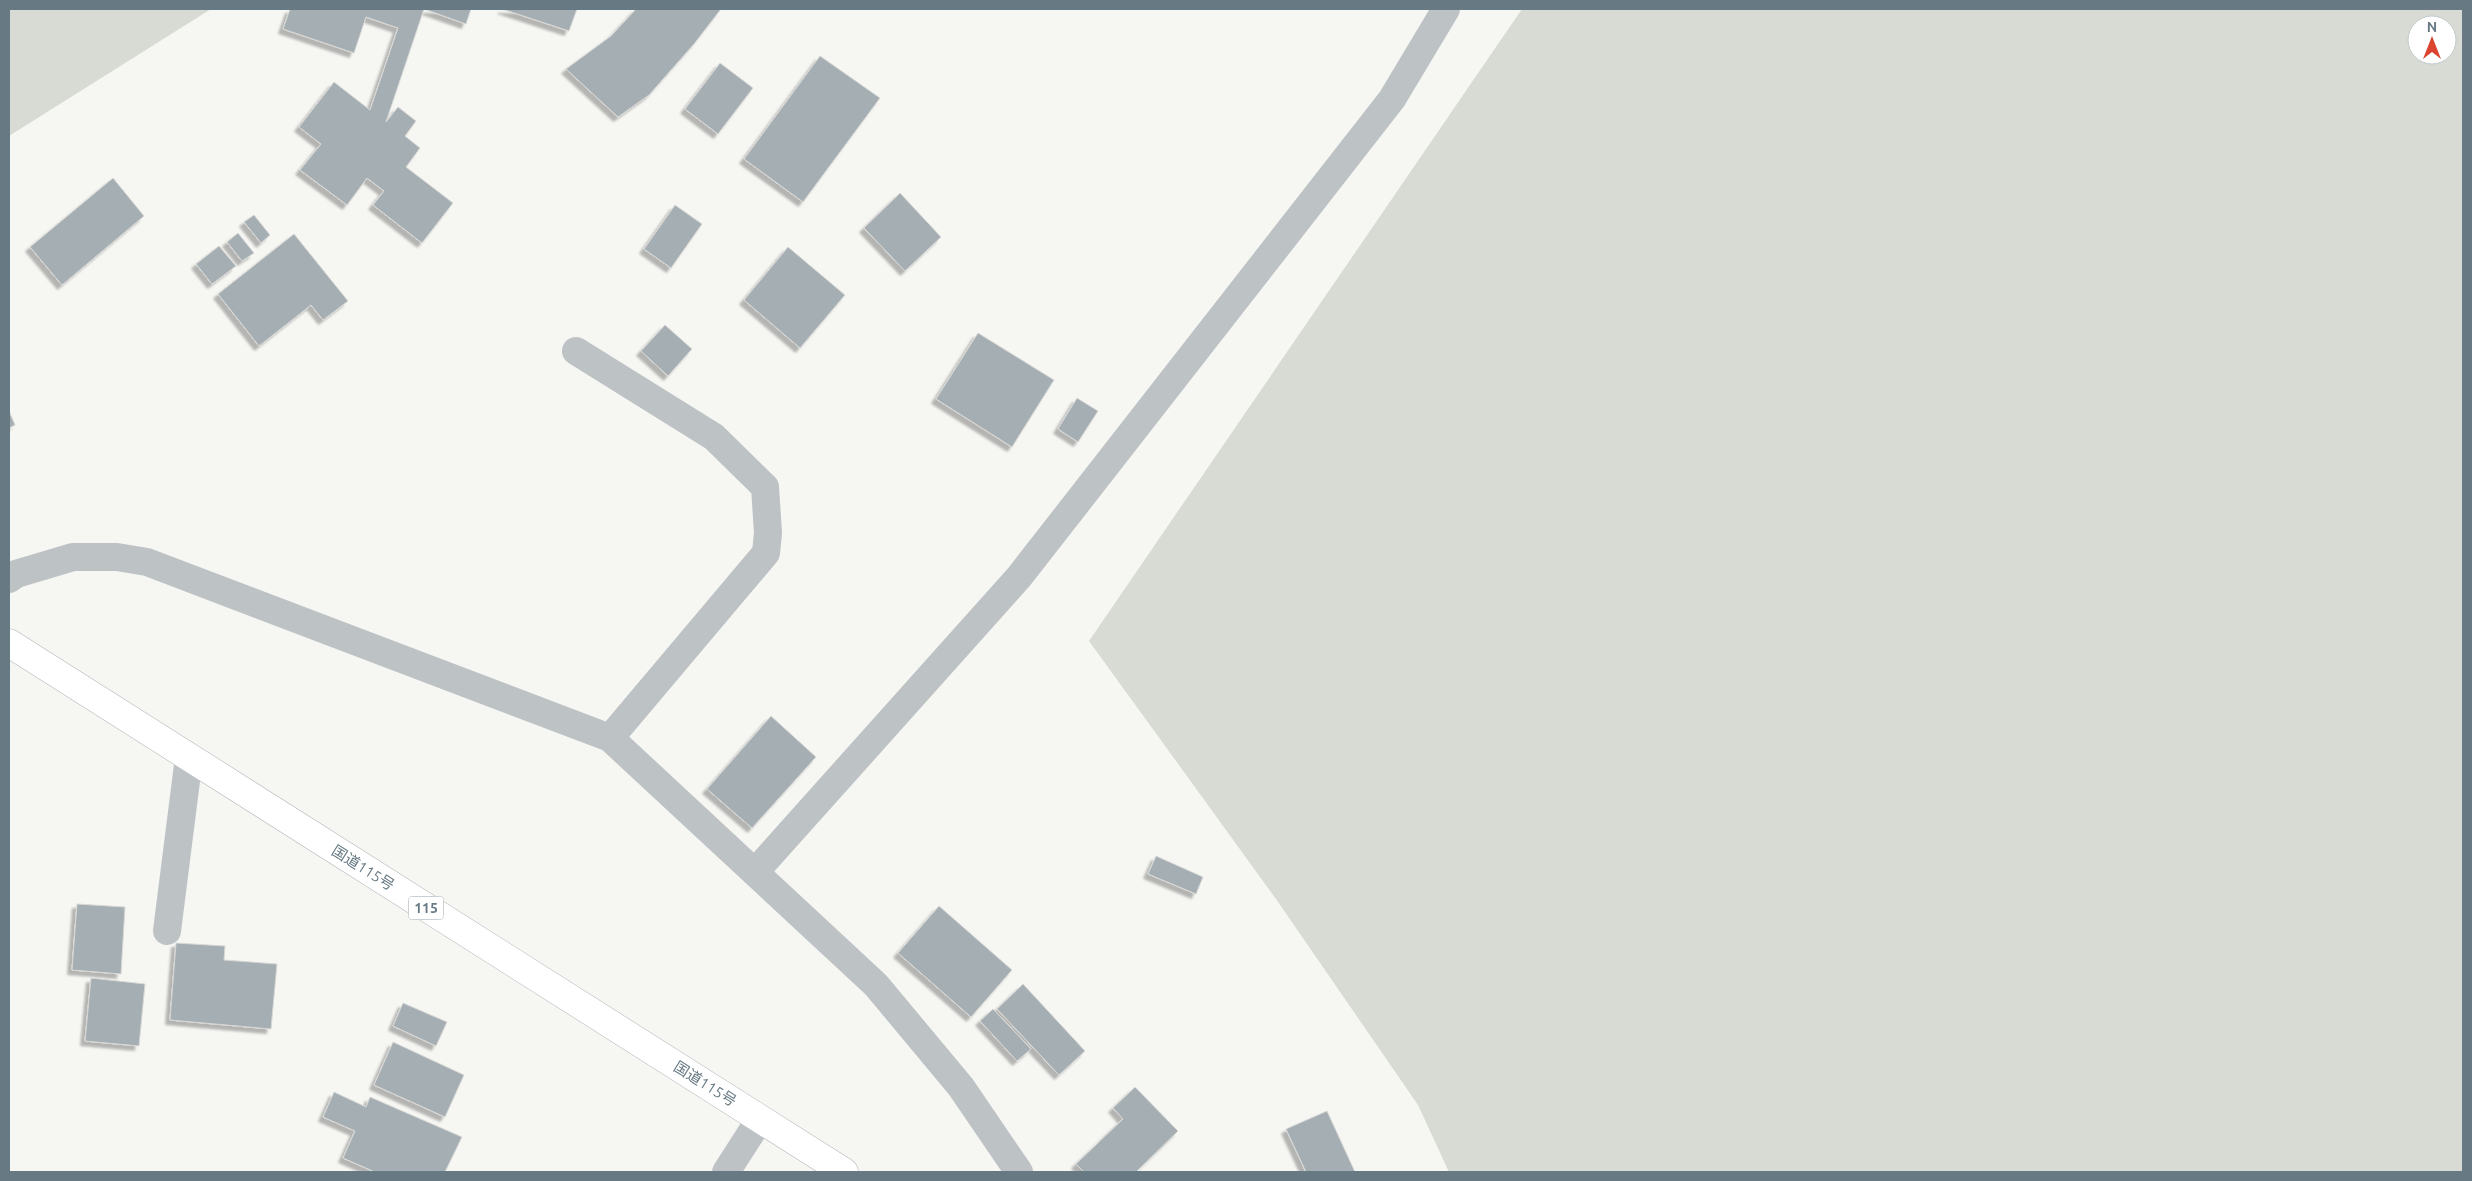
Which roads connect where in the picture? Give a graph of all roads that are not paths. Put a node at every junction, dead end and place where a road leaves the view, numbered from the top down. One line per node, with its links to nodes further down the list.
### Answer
1 (1446, 9): 7 (street)
2 (576, 351): 5 (street)
3 (9, 579): 5 (street)
4 (9, 643): 6 (highway, 国道115号 / 115)
5 (610, 738): 7 (street)
6 (189, 758): 8 (street); 9 (highway, 国道115号 / 115)
7 (755, 872): 12 (street)
8 (167, 931)
9 (760, 1119): 10 (street); 11 (highway, 国道115号 / 115)
10 (726, 1172)
11 (844, 1172)
12 (1019, 1172)

